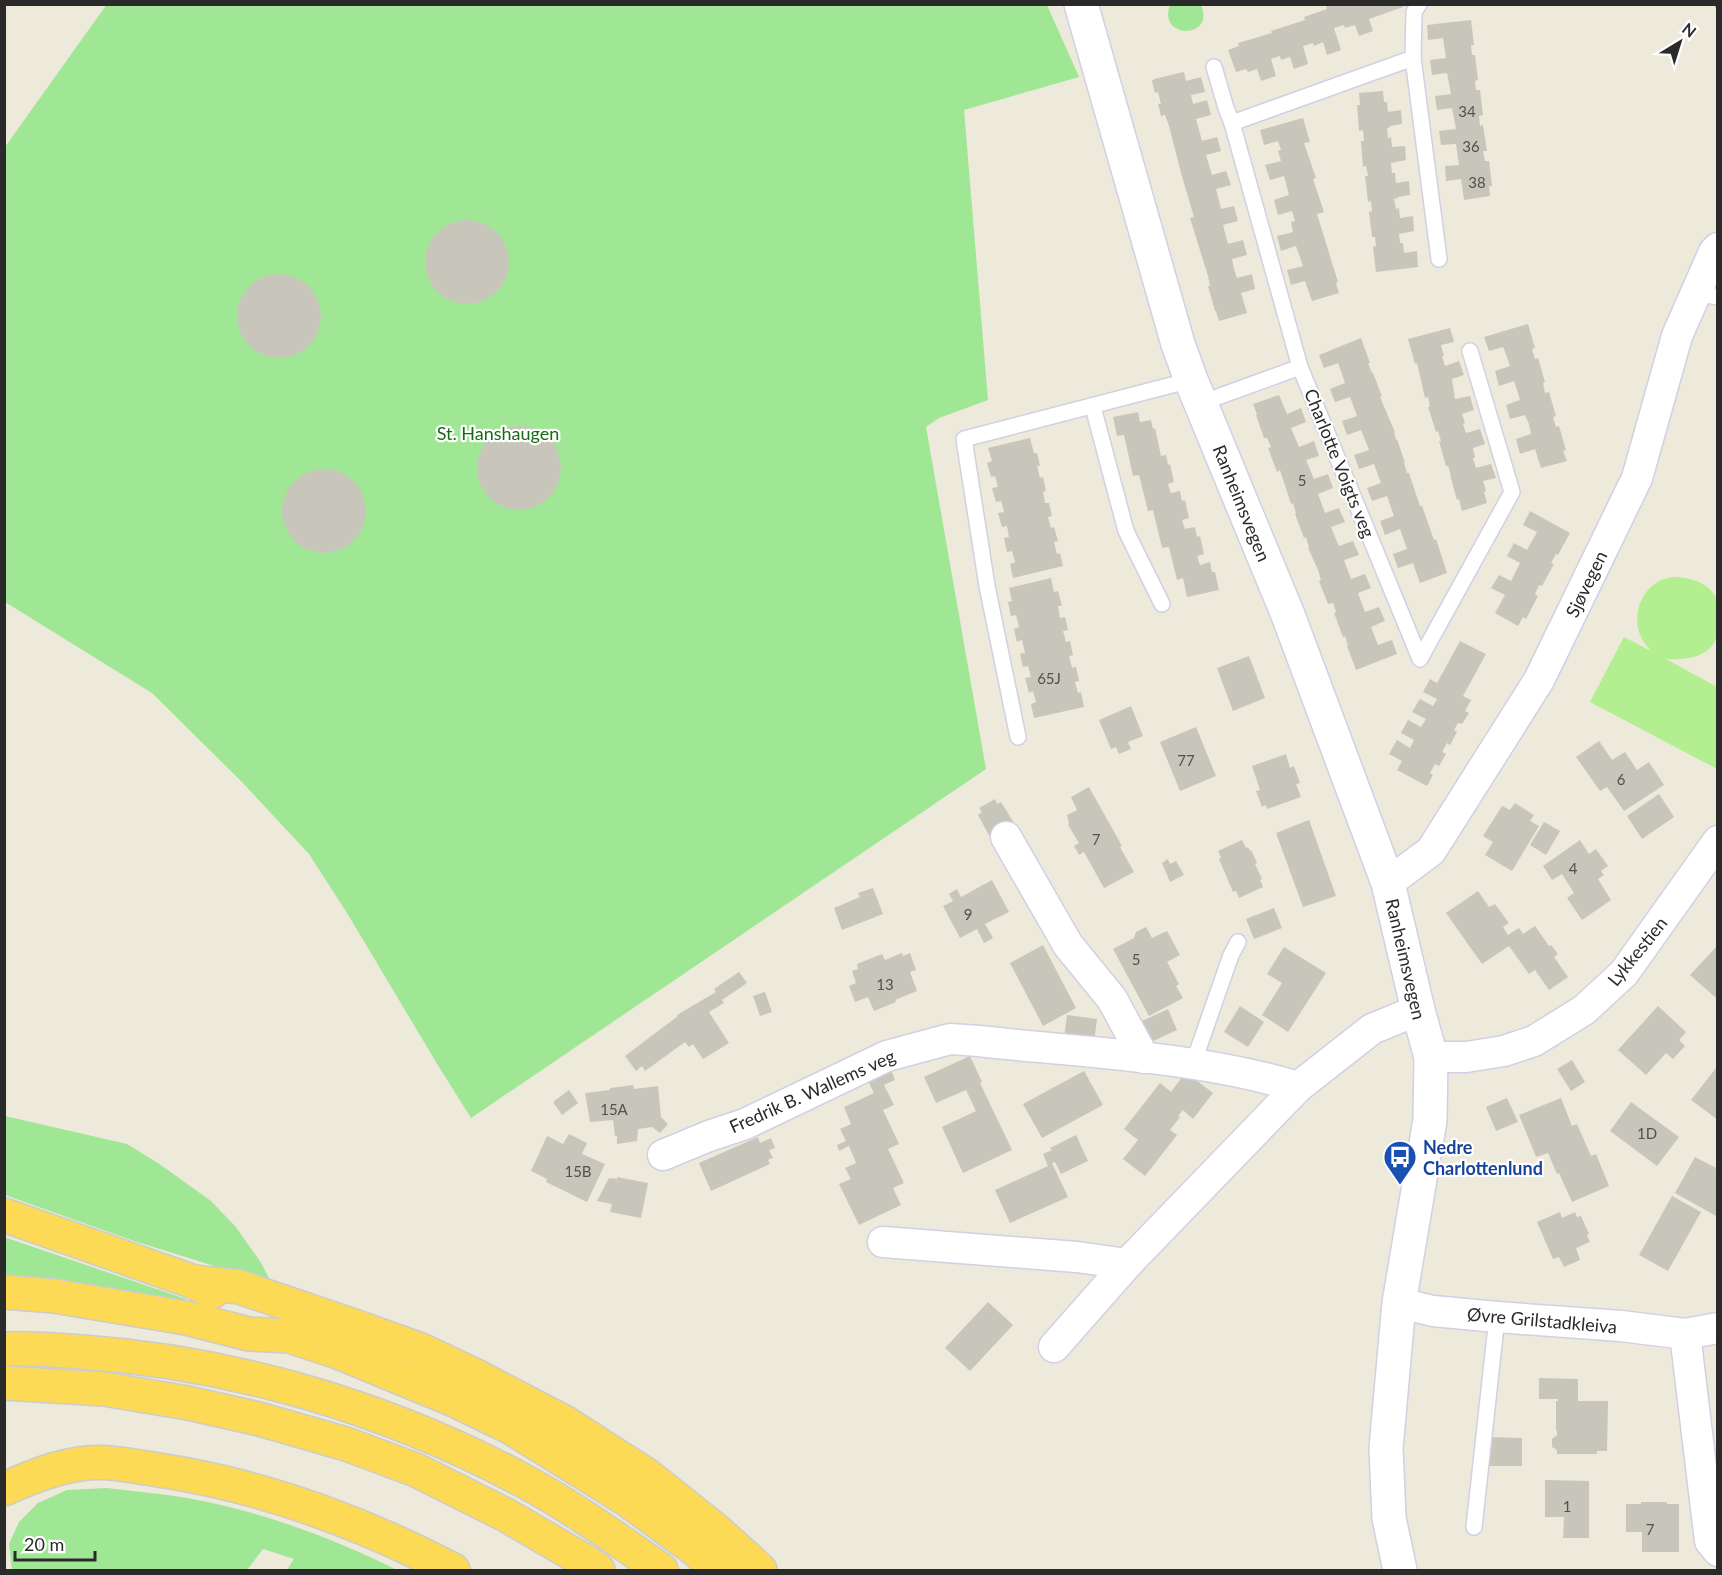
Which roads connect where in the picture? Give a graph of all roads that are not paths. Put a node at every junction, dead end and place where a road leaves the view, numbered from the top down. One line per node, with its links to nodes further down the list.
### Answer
1 (1081, 4): 11 (street, Ranheimsvegen)
2 (1419, 4): 3 (lane)
3 (1413, 58): 5 (lane); 7 (lane)
4 (1214, 67): 5 (lane, Charlotte Voigts veg)
5 (1232, 123): 10 (lane, Charlotte Voigts veg)
6 (1718, 248): 8 (street, Sjøvegen)
7 (1439, 259)
8 (1707, 295): 17 (street, Sjøvegen)
9 (1470, 351): 10 (lane, Charlotte Voigts veg)
10 (1300, 367): 11 (lane)
11 (1196, 392): 12 (lane); 17 (street, Ranheimsvegen)
12 (1093, 406): 13 (lane); 14 (lane)
13 (1162, 604)
14 (1018, 737)
15 (1006, 837): 21 (street)
16 (1718, 841): 20 (street, Lykkestien)
17 (1388, 883): 19 (street, Ranheimsvegen)
18 (1238, 942): 22 (lane)
19 (1418, 1010): 20 (street, Ranheimsvegen); 23 (street)
20 (1431, 1057): 30 (street, Ranheimsvegen)
21 (1144, 1058): 22 (street, Fredrik B. Wallems veg); 24 (street, Fredrik B. Wallems veg)
22 (1193, 1064): 23 (street, Fredrik B. Wallems veg)
23 (1298, 1087): 27 (street)
24 (663, 1155)
25 (4, 1215): 28 (highway)
26 (883, 1242): 27 (street)
27 (1127, 1264): 35 (street)
28 (194, 1282): 34 (highway); 45 (highway)
29 (4, 1292): 34 (highway)
30 (1399, 1303): 31 (street, Øvre Grilstadkleiva); 46 (street, Ranheimsvegen)
31 (1497, 1317): 33 (street, Øvre Grilstadkleiva); 39 (lane)
32 (1718, 1328): 33 (street, Øvre Grilstadkleiva)
33 (1685, 1334): 40 (street)
34 (289, 1336): 44 (highway)
35 (1054, 1347)
36 (4, 1349): 43 (highway)
37 (4, 1383): 42 (highway)
38 (4, 1489): 41 (highway)
39 (1474, 1527)
40 (1718, 1551)
41 (453, 1570)
42 (598, 1570)
43 (661, 1570)
44 (718, 1570)
45 (760, 1570)
46 (1400, 1570)

